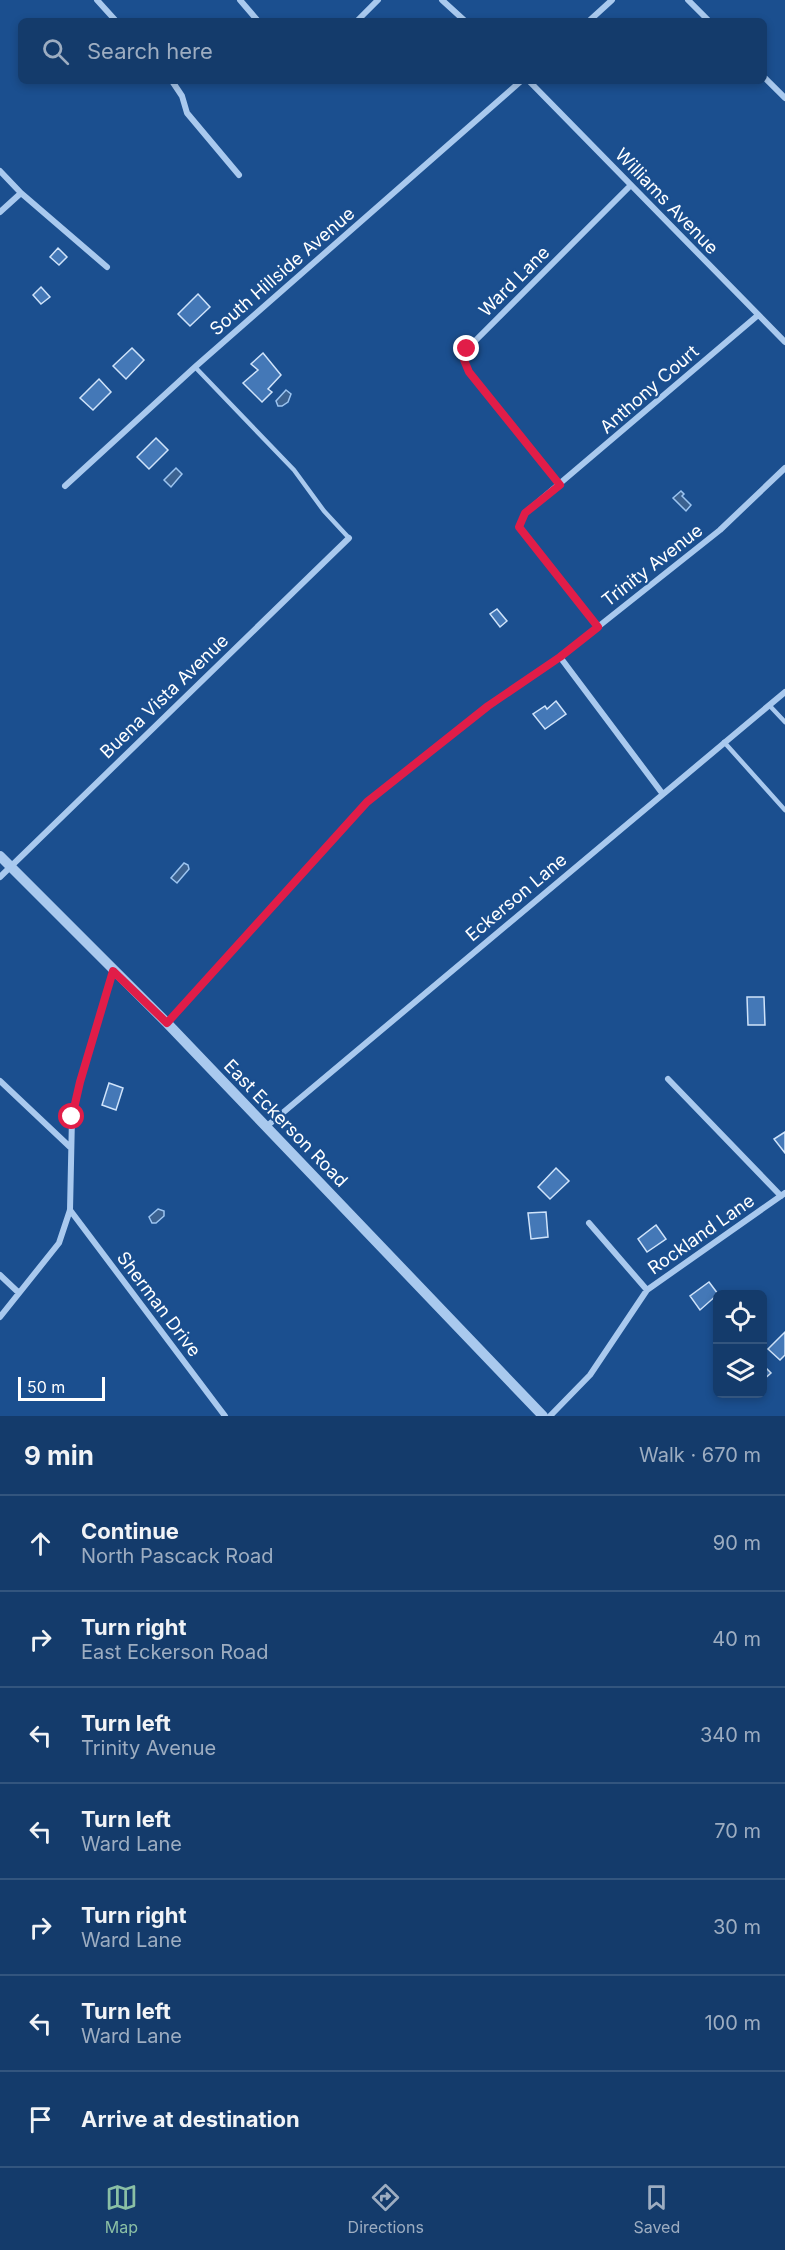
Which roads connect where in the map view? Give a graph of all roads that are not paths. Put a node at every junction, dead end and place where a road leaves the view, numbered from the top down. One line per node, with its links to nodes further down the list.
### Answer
1 (97, 0): 7 (street)
2 (240, 0): 8 (street)
3 (378, 0): 9 (street)
4 (442, 0): 10 (street)
5 (612, 0): 11 (street)
6 (688, 0): 12 (street)
7 (113, 18)
8 (255, 18)
9 (360, 18)
10 (462, 18)
11 (591, 18)
12 (706, 18)
13 (767, 80): 17 (street)
14 (174, 84): 19 (street)
15 (518, 84): 26 (street, South Hillside Avenue)
16 (532, 84): 20 (street, Williams Avenue)
17 (785, 98)
18 (0, 171): 21 (street)
19 (239, 175)
20 (631, 185): 24 (street, Williams Avenue); 28 (street, Ward Lane)
21 (21, 194): 22 (street); 23 (street)
22 (0, 212)
23 (107, 267)
24 (757, 316): 25 (street, Williams Avenue); 28 (street, Anthony Court)
25 (785, 342)
26 (195, 367): 29 (street, South Hillside Avenue); 30 (lane)
27 (785, 468): 31 (street, Trinity Avenue)
28 (560, 485): 31 (street)
29 (66, 486)
30 (349, 538): 40 (street, Buena Vista Avenue)
31 (598, 627): 32 (street, Trinity Avenue)
32 (560, 657): 37 (street); 43 (street, Trinity Avenue)
33 (785, 692): 34 (street, Eckerson Lane)
34 (769, 705): 35 (lane); 36 (street, Eckerson Lane)
35 (785, 722)
36 (724, 742): 37 (street, Eckerson Lane); 38 (lane)
37 (662, 793): 46 (street, Eckerson Lane)
38 (785, 810)
39 (0, 856): 40 (street, East Eckerson Road)
40 (10, 867): 41 (street, Buena Vista Avenue); 42 (street, East Eckerson Road)
41 (0, 877)
42 (113, 971): 43 (street, East Eckerson Road); 47 (street)
43 (167, 1023): 46 (street, East Eckerson Road)
44 (668, 1079): 48 (street)
45 (0, 1082): 47 (street)
46 (267, 1126): 56 (street, East Eckerson Road)
47 (70, 1147): 49 (street)
48 (783, 1195): 52 (street, Rockland Lane)
49 (70, 1210): 53 (street); 55 (street, Sherman Drive)
50 (589, 1222): 52 (street)
51 (0, 1275): 53 (street)
52 (647, 1290): 57 (street, Rockland Lane)
53 (19, 1293): 54 (street)
54 (0, 1317)
55 (225, 1416)
56 (543, 1416)
57 (550, 1416)

